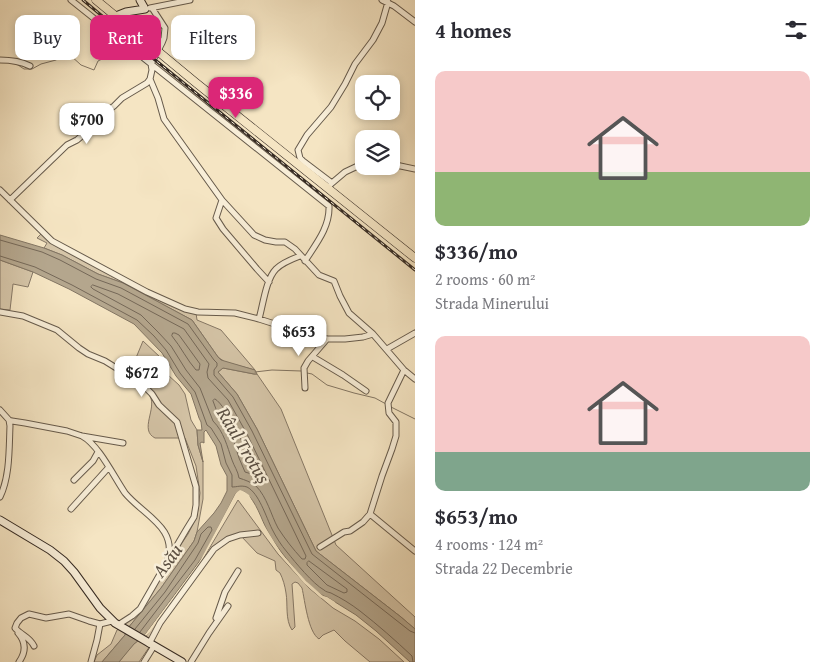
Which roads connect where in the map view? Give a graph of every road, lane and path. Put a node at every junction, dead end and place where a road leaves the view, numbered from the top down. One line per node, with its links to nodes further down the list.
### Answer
1 (71, 0): 16 (street)
2 (96, 0): 7 (main road)
3 (140, 0): 6 (main road)
4 (190, 0): 6 (street)
5 (385, 1): 10 (street); 22 (street)
6 (148, 8): 8 (main road); 9 (street)
7 (115, 15)
8 (118, 15)
9 (154, 15)
10 (415, 22)
11 (161, 23): 12 (street)
12 (161, 44)
13 (161, 53): 22 (main road)
14 (0, 60): 17 (street)
15 (153, 60): 16 (street)
16 (151, 64): 18 (street); 28 (street)
17 (30, 66)
18 (150, 79): 24 (street); 25 (street)
19 (400, 166): 21 (street)
20 (355, 167): 22 (street)
21 (414, 168)
22 (329, 185): 27 (main road)
23 (0, 190): 24 (street)
24 (10, 200): 31 (street)
25 (222, 200): 26 (street); 29 (street)
26 (300, 256): 28 (street); 29 (street)
27 (415, 258)
28 (305, 261): 33 (street)
29 (269, 282): 31 (street)
30 (0, 312): 54 (street)
31 (259, 319): 34 (street)
32 (415, 333): 35 (street)
33 (373, 334): 34 (street); 35 (street)
34 (328, 339): 36 (street)
35 (387, 349): 37 (street)
36 (313, 357): 39 (street); 40 (street)
37 (404, 370): 38 (street); 50 (street)
38 (415, 379)
39 (305, 388)
40 (366, 391)
41 (0, 410): 42 (street)
42 (9, 420): 43 (street); 48 (street)
43 (82, 436): 44 (street); 45 (street)
44 (123, 443)
45 (98, 452): 46 (street); 47 (street)
46 (109, 468): 49 (street); 54 (street)
47 (74, 480)
48 (0, 497)
49 (71, 509)
50 (370, 514): 53 (street); 55 (street)
51 (0, 520): 59 (main road)
52 (258, 532): 62 (street)
53 (320, 547)
54 (170, 551): 59 (street)
55 (415, 551)
56 (238, 571): 60 (street)
57 (228, 606): 60 (street)
58 (100, 624): 59 (street); 61 (street); 65 (street)
59 (118, 625): 62 (main road)
60 (212, 628): 68 (street)
61 (17, 630): 63 (street); 64 (street)
62 (151, 645): 66 (street); 67 (main road)
63 (34, 646)
64 (19, 662)
65 (90, 662)
66 (144, 662)
67 (182, 662)
68 (191, 662)

